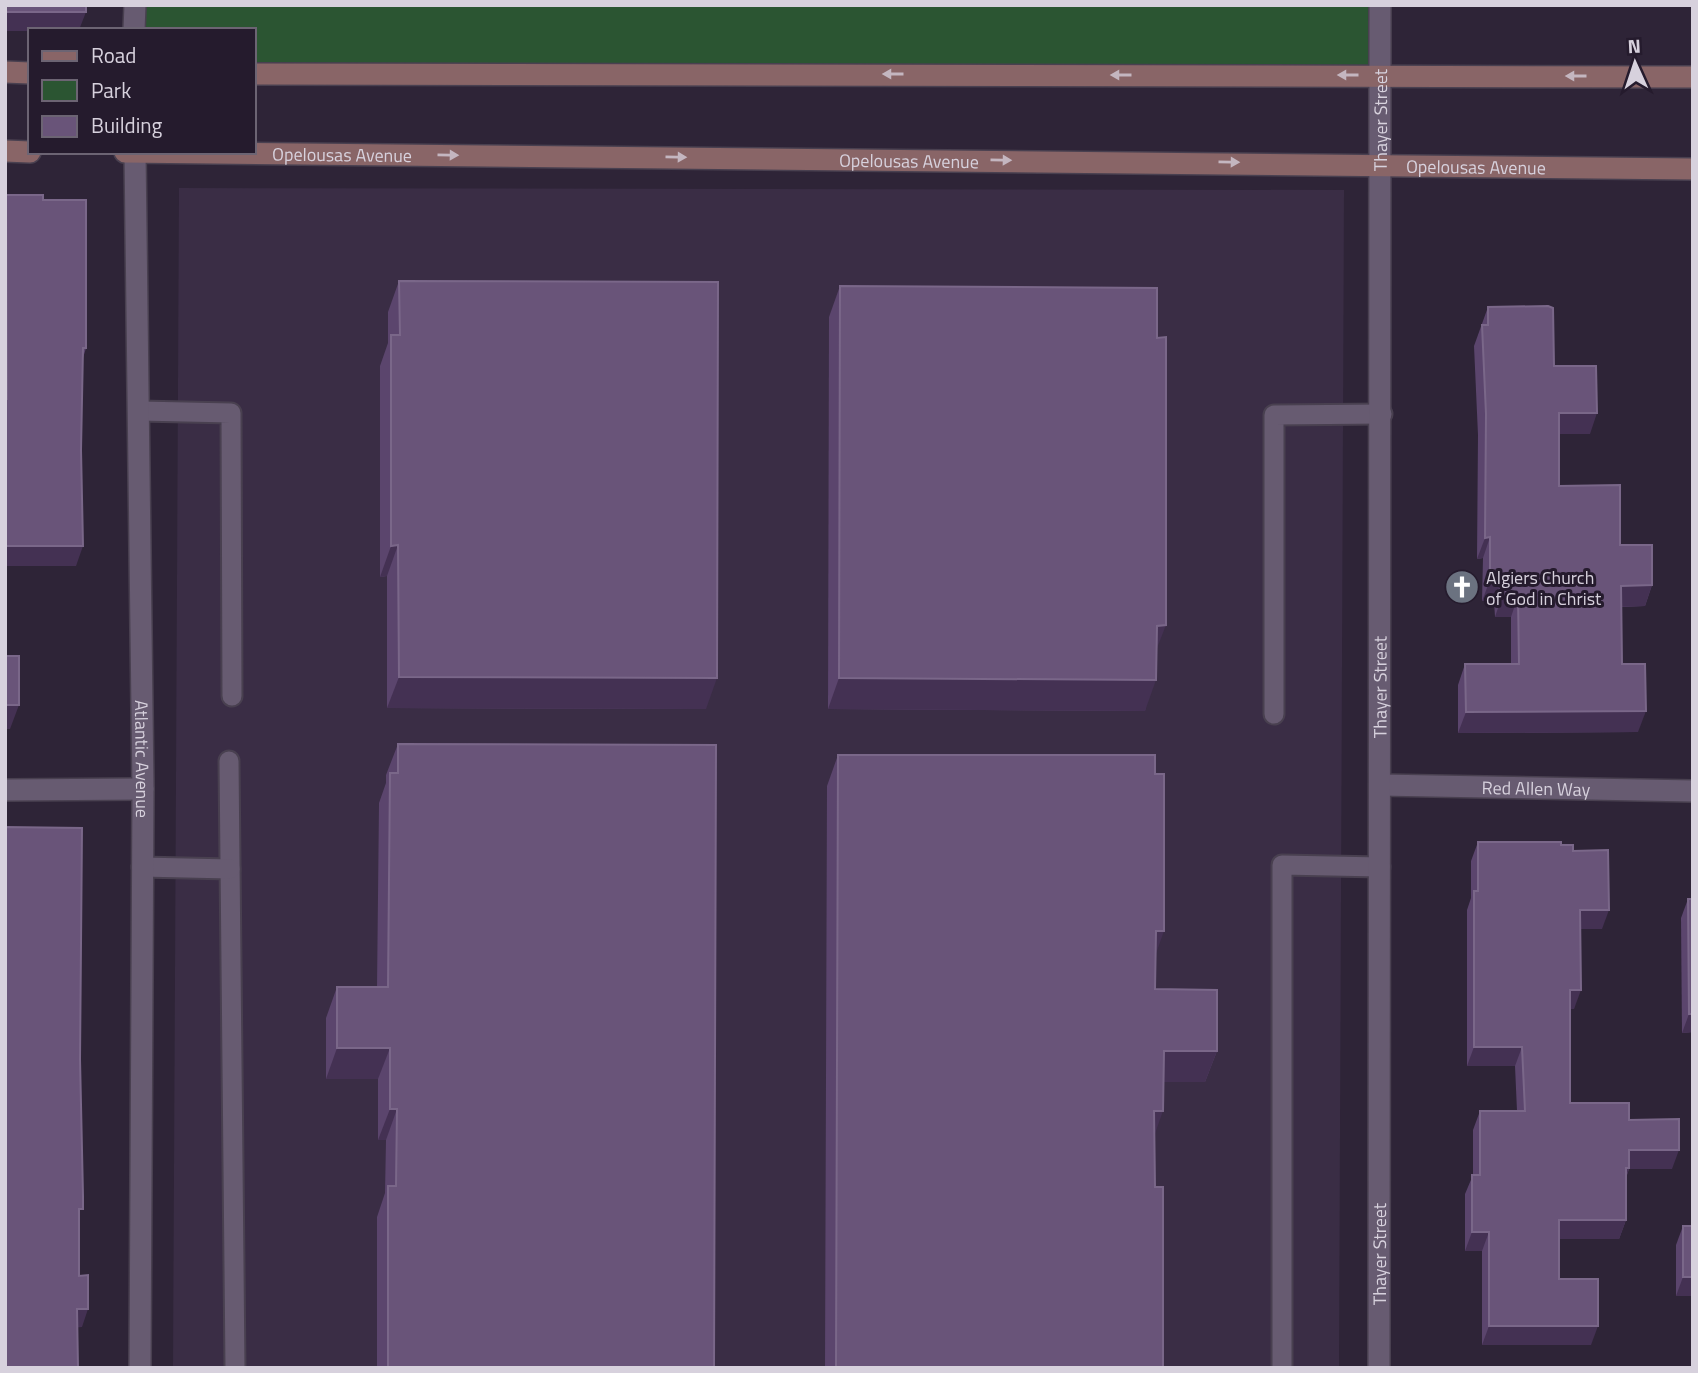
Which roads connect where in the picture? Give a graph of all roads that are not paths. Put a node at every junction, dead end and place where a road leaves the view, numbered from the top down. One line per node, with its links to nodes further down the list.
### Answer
1 (135, 5): 3 (street)
2 (1380, 5): 7 (street, Thayer Street)
3 (134, 28)
4 (5, 72): 5 (street)
5 (28, 72)
6 (256, 74): 7 (street, one-way to 6)
7 (1380, 75): 8 (street, one-way to 7); 13 (street, Thayer Street)
8 (1693, 77)
9 (5, 151): 10 (street)
10 (28, 152)
11 (256, 153): 13 (street, Opelousas Avenue, one-way to 13)
12 (135, 154): 15 (street, Atlantic Avenue)
13 (1380, 164): 14 (street, Opelousas Avenue); 16 (street, Thayer Street)
14 (1693, 169)
15 (140, 411): 17 (lane); 21 (street, Atlantic Avenue)
16 (1382, 414): 18 (lane); 20 (street, Thayer Street)
17 (232, 696)
18 (1274, 714)
19 (229, 761): 26 (lane)
20 (1380, 785): 23 (street, Red Allen Way); 25 (street, Thayer Street)
21 (143, 789): 22 (street); 24 (street, Atlantic Avenue)
22 (5, 790)
23 (1693, 792)
24 (142, 867): 26 (lane); 27 (street, Atlantic Avenue)
25 (1380, 867): 29 (lane); 30 (street, Thayer Street)
26 (230, 869): 28 (lane)
27 (140, 1368)
28 (236, 1368)
29 (1282, 1368)
30 (1379, 1368)

